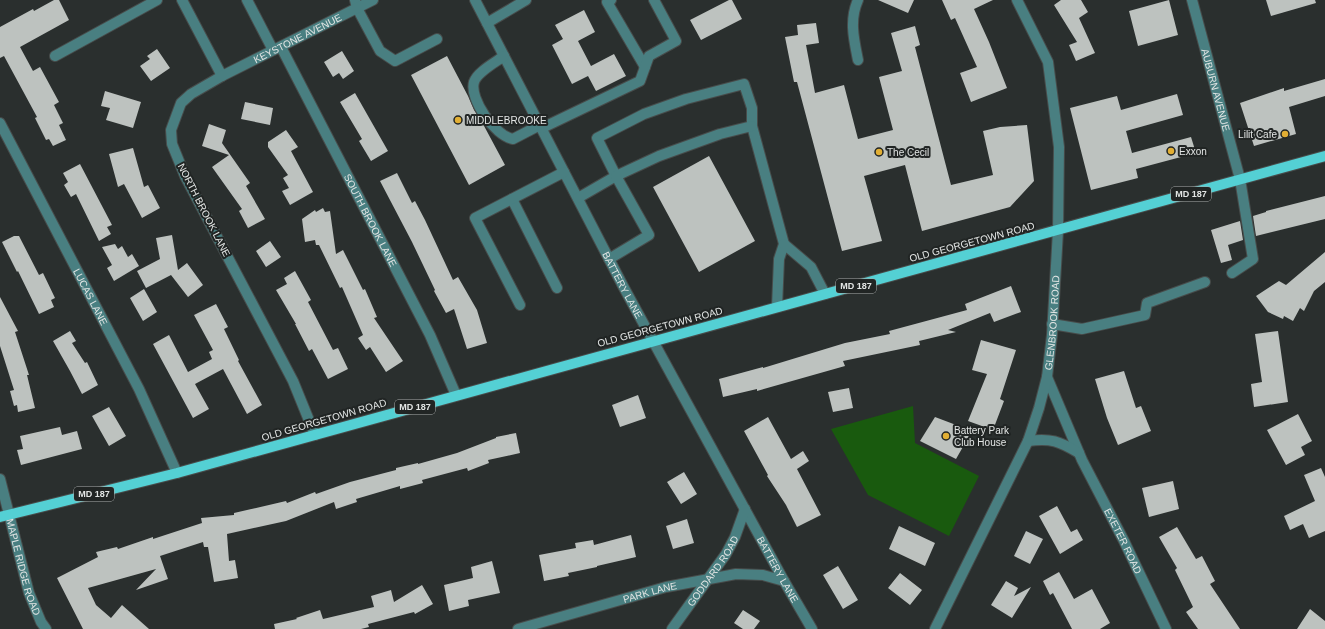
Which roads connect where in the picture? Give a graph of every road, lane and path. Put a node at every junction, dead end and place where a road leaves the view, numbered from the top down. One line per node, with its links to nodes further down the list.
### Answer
1 (157, 0): 16 (street)
2 (182, 0): 20 (street)
3 (247, 0): 15 (street, SOUTH BROOK LANE)
4 (373, 0): 12 (street, KEYSTONE AVENUE)
5 (475, 0): 13 (street, BATTERY LANE)
6 (526, 0): 13 (street)
7 (611, 0): 19 (street)
8 (654, 0): 19 (street)
9 (858, 0): 18 (street)
10 (1017, 0): 30 (street, GLENBROOK ROAD)
11 (1192, 0): 27 (street, AUBURN AVENUE)
12 (356, 4): 14 (street); 15 (street, KEYSTONE AVENUE)
13 (487, 22): 17 (street, BATTERY LANE)
14 (438, 39)
15 (277, 48): 20 (street, KEYSTONE AVENUE); 42 (street, SOUTH BROOK LANE)
16 (55, 56)
17 (504, 56): 23 (street, BATTERY LANE); 23 (street)
18 (858, 60)
19 (645, 67): 23 (street)
20 (222, 76): 43 (street, NORTH BROOK LANE)
21 (0, 123): 46 (street, LUCAS LANE)
22 (752, 126): 26 (street); 26 (street); 31 (street)
23 (541, 127): 25 (street, BATTERY LANE)
24 (1325, 156): 27 (main road, OLD GEORGETOWN ROAD / MD 187)
25 (564, 172): 28 (street, BATTERY LANE); 29 (street)
26 (616, 176): 28 (street); 32 (street)
27 (1240, 179): 30 (main road, OLD GEORGETOWN ROAD / MD 187); 33 (street, AUBURN AVENUE)
28 (578, 198): 32 (street, BATTERY LANE)
29 (512, 199): 35 (street); 37 (street)
30 (1058, 231): 36 (main road, OLD GEORGETOWN ROAD / MD 187); 39 (street, GLENBROOK ROAD)
31 (784, 244): 36 (street); 38 (street)
32 (609, 258): 40 (street, BATTERY LANE)
33 (1232, 273)
34 (1205, 282): 39 (street)
35 (557, 288)
36 (825, 294): 38 (main road, OLD GEORGETOWN ROAD / MD 187)
37 (520, 305)
38 (777, 307): 40 (main road, OLD GEORGETOWN ROAD / MD 187)
39 (1052, 324): 41 (street, GLENBROOK ROAD)
40 (654, 341): 42 (main road, OLD GEORGETOWN ROAD / MD 187); 48 (street, BATTERY LANE)
41 (1047, 377): 44 (street, GLENBROOK ROAD); 45 (street, EXETER ROAD)
42 (456, 395): 43 (main road, OLD GEORGETOWN ROAD / MD 187)
43 (315, 435): 46 (main road, OLD GEORGETOWN ROAD / MD 187)
44 (1028, 441): 45 (street); 56 (street, GLENBROOK ROAD)
45 (1079, 453): 57 (street, EXETER ROAD)
46 (177, 473): 49 (main road, OLD GEORGETOWN ROAD / MD 187)
47 (0, 479): 49 (street, MAPLE RIDGE ROAD)
48 (745, 509): 50 (street, GODDARD ROAD); 51 (street, BATTERY LANE)
49 (5, 516): 52 (street, MAPLE RIDGE ROAD)
50 (706, 580): 51 (street, PARK LANE); 53 (street, PARK LANE); 54 (street, GODDARD ROAD)
51 (784, 581): 55 (street, BATTERY LANE)
52 (46, 629)
53 (518, 629)
54 (672, 629)
55 (812, 629)
56 (936, 629)
57 (1166, 629)

